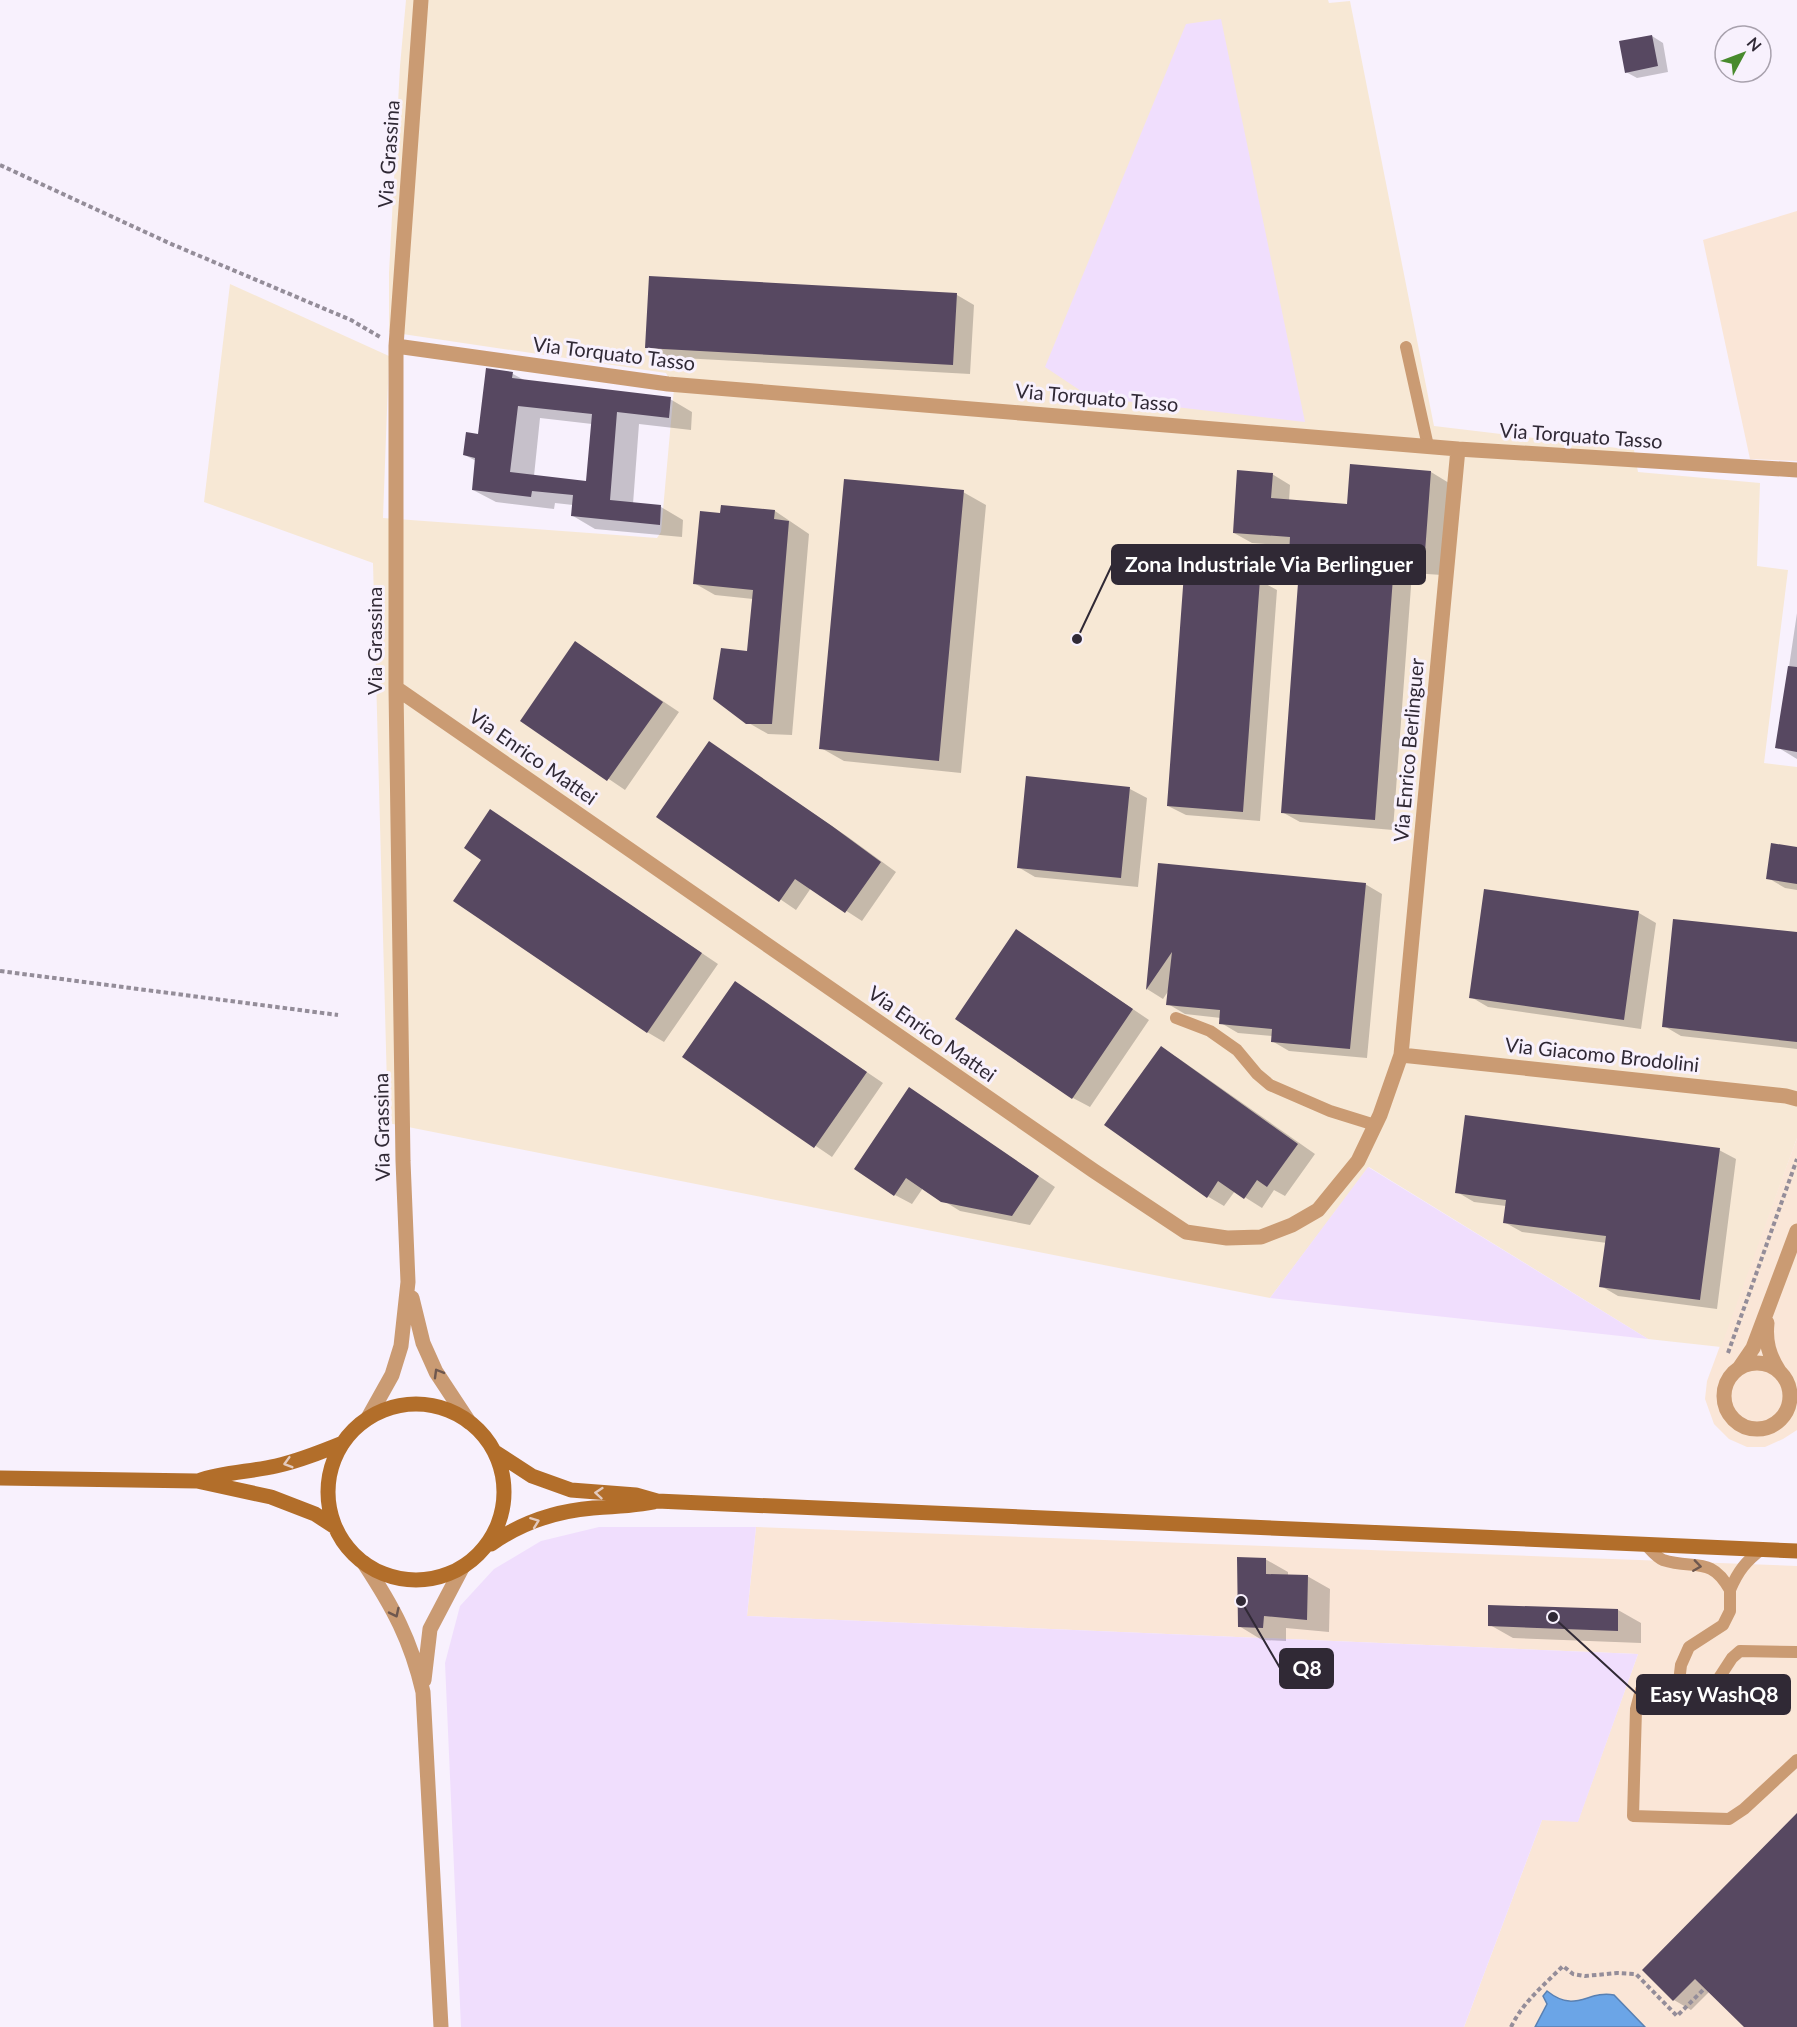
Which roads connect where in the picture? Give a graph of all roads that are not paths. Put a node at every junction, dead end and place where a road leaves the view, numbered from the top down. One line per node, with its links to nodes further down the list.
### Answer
1 (421, 0): 2 (street, Via Grassina)
2 (396, 346): 4 (street, Via Torquato Tasso); 7 (street, Via Grassina)
3 (1406, 347): 4 (lane)
4 (1428, 446): 5 (street, Via Torquato Tasso)
5 (1458, 449): 6 (street, Via Torquato Tasso); 9 (street, Via Enrico Berlinguer)
6 (1797, 470)
7 (396, 688): 11 (street, Via Enrico Mattei); 13 (street, Via Grassina)
8 (1176, 1018): 11 (lane)
9 (1401, 1055): 10 (street, Via Giacomo Brodolini); 11 (street, Via Enrico Mattei)
10 (1797, 1100)
11 (1375, 1125)
12 (1797, 1231): 14 (street)
13 (408, 1282): 19 (street, Via Grassina); 20 (street, Via Grassina, one-way to 13)
14 (1769, 1308): 15 (street); 16 (street)
15 (1736, 1370): 16 (street); 17 (street)
16 (1781, 1373): 17 (street)
17 (1789, 1402): 18 (street)
18 (1797, 1417)
19 (368, 1418): 20 (main road); 21 (main road)
20 (469, 1422): 22 (main road)
21 (343, 1443): 24 (main road, one-way to 24); 26 (main road)
22 (495, 1452): 25 (main road, one-way to 22); 28 (main road)
23 (0, 1478): 24 (main road)
24 (197, 1481): 26 (main road)
25 (657, 1501): 27 (main road); 28 (main road, one-way to 25)
26 (335, 1527): 31 (main road)
27 (1645, 1544): 29 (main road); 33 (lane, one-way to 33)
28 (484, 1549): 32 (main road)
29 (1762, 1549): 30 (main road); 33 (lane)
30 (1797, 1551)
31 (364, 1563): 32 (main road); 36 (street, one-way to 36)
32 (462, 1568): 36 (street)
33 (1730, 1590): 35 (lane)
34 (1797, 1652): 35 (lane)
35 (1679, 1682): 37 (lane)
36 (423, 1692): 38 (street)
37 (1797, 1760)
38 (441, 2027)

